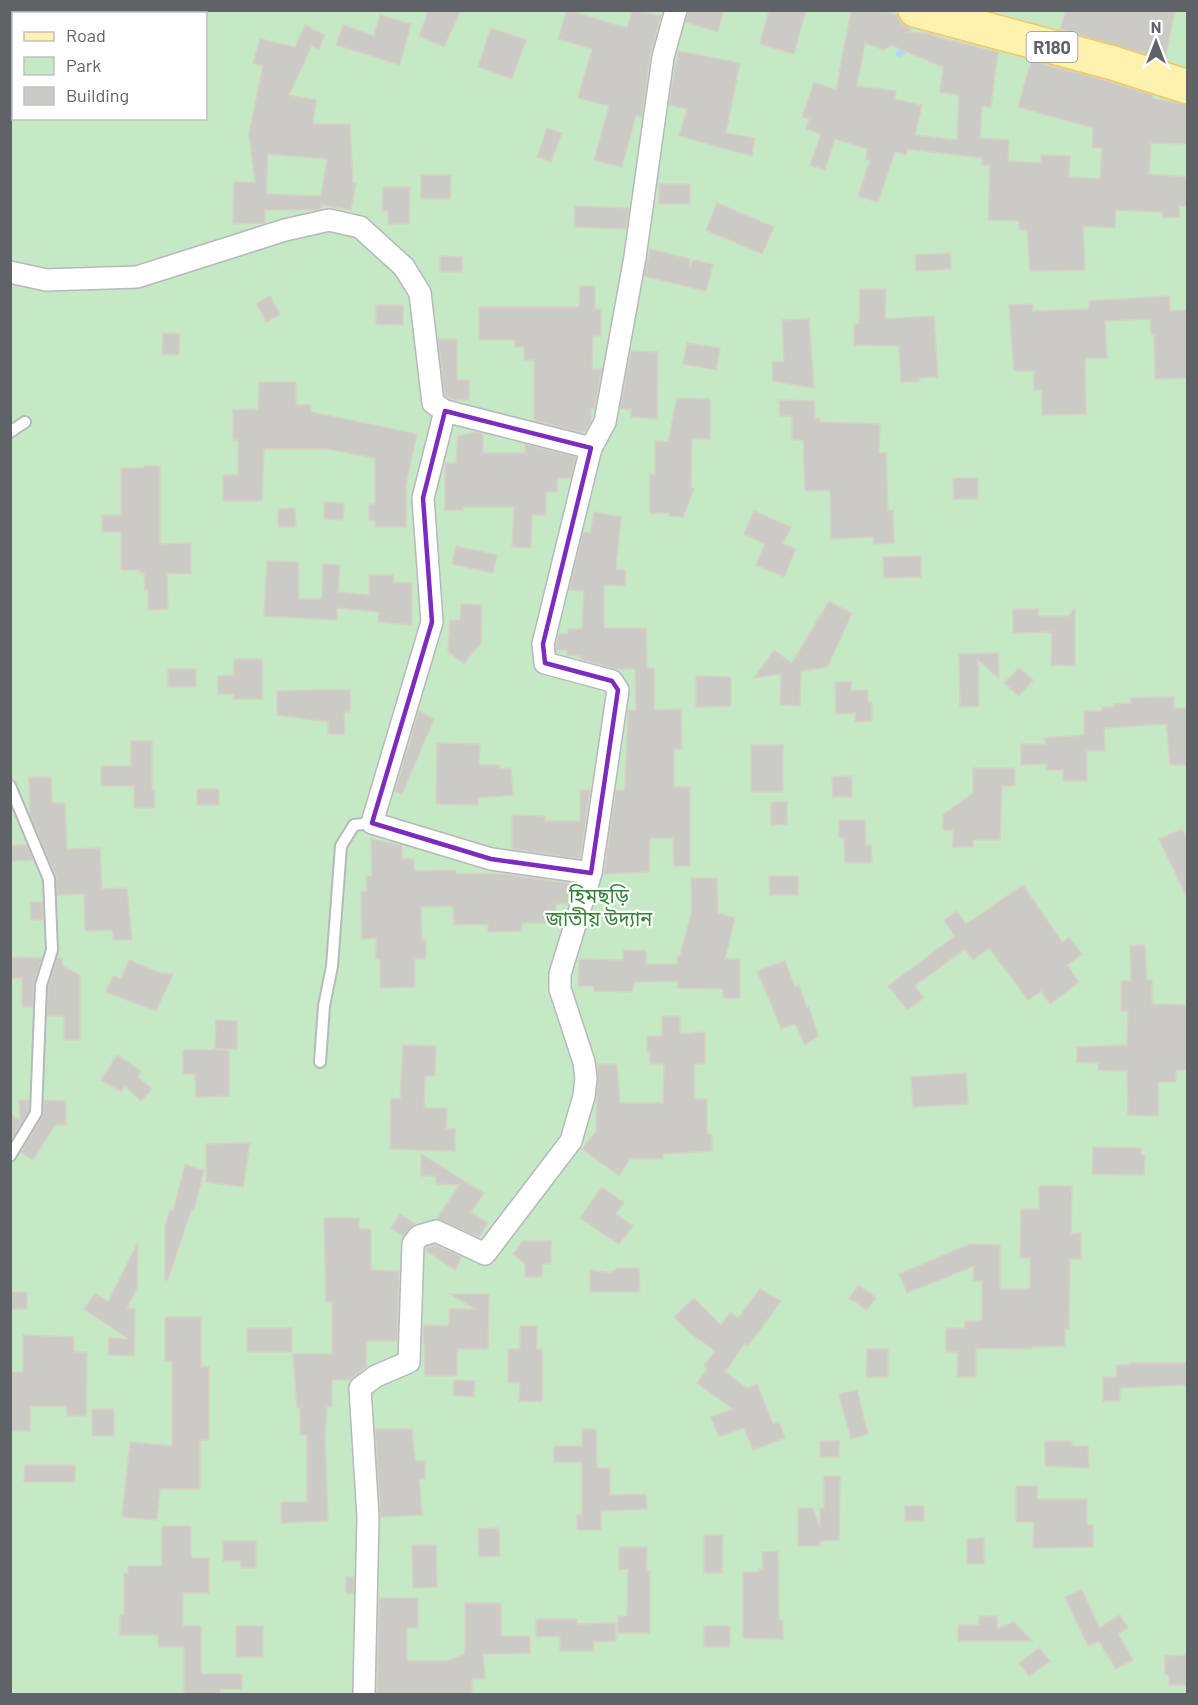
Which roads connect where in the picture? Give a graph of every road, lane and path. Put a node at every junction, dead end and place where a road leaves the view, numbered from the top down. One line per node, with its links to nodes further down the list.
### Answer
1 (676, 10): 8 (street)
2 (915, 10): 3 (main road, R180)
3 (1188, 87)
4 (10, 272): 5 (street)
5 (445, 411): 8 (street); 10 (street)
6 (25, 422): 7 (lane)
7 (10, 432)
8 (591, 448): 11 (street)
9 (10, 786): 13 (lane)
10 (372, 823): 11 (street); 12 (lane)
11 (591, 873): 14 (street)
12 (320, 1062)
13 (10, 1156)
14 (364, 1695)

